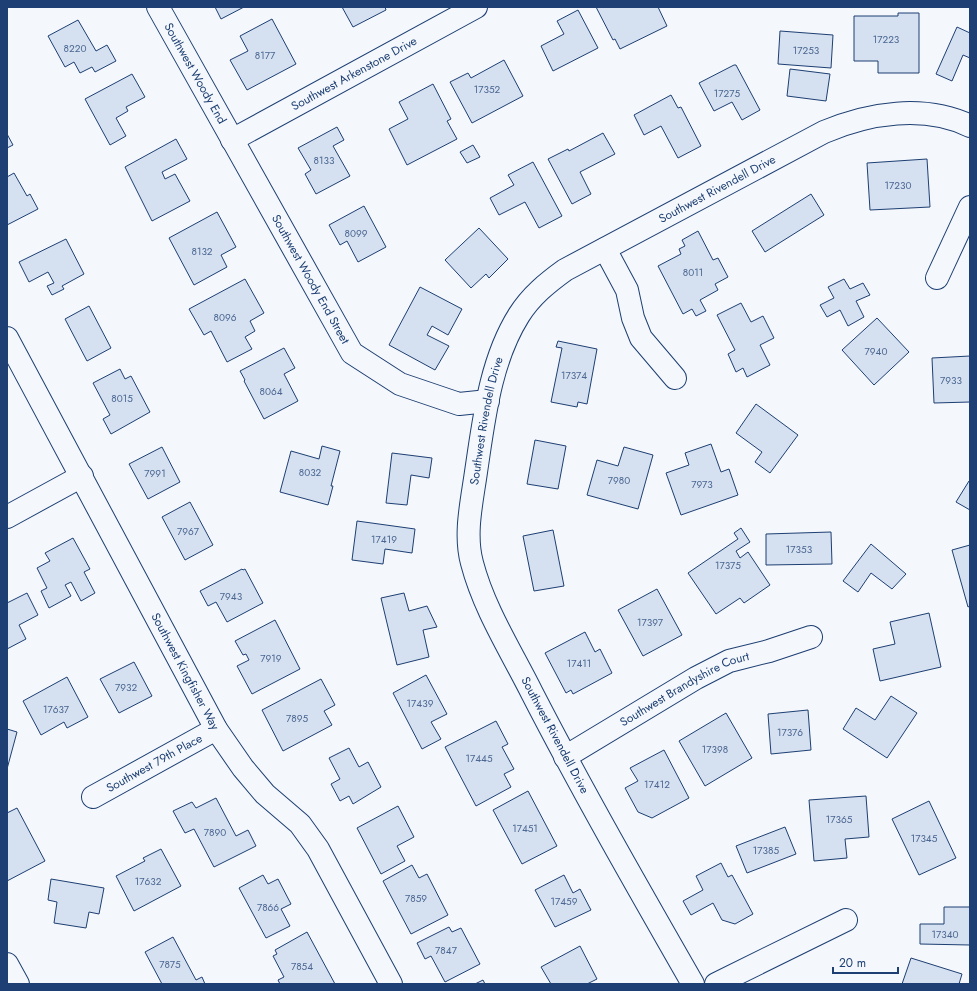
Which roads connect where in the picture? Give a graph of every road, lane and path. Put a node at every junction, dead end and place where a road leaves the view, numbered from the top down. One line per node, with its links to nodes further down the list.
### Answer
1 (158, 7): 4 (street, Southwest Woody End)
2 (467, 9): 4 (street, Southwest Arkenstone Drive)
3 (970, 126): 6 (street, Southwest Rivendell Drive)
4 (232, 140): 10 (street, Southwest Woody End Street)
5 (970, 207): 7 (street)
6 (605, 249): 9 (street); 10 (street, Southwest Rivendell Drive)
7 (937, 278)
8 (7, 338): 11 (street, Southwest Kingfisher Way)
9 (675, 378)
10 (488, 401): 15 (street, Southwest Rivendell Drive)
11 (82, 476): 12 (street); 14 (street, Southwest Kingfisher Way)
12 (7, 517)
13 (811, 637): 15 (street, Southwest Brandyshire Court)
14 (216, 729): 16 (street, Southwest 79th Place); 20 (street, Southwest Kingfisher Way)
15 (565, 757): 21 (street, Southwest Rivendell Drive)
16 (93, 797)
17 (846, 920): 22 (street)
18 (7, 964): 19 (street)
19 (18, 984)
20 (391, 984)
21 (693, 984)
22 (716, 984)

